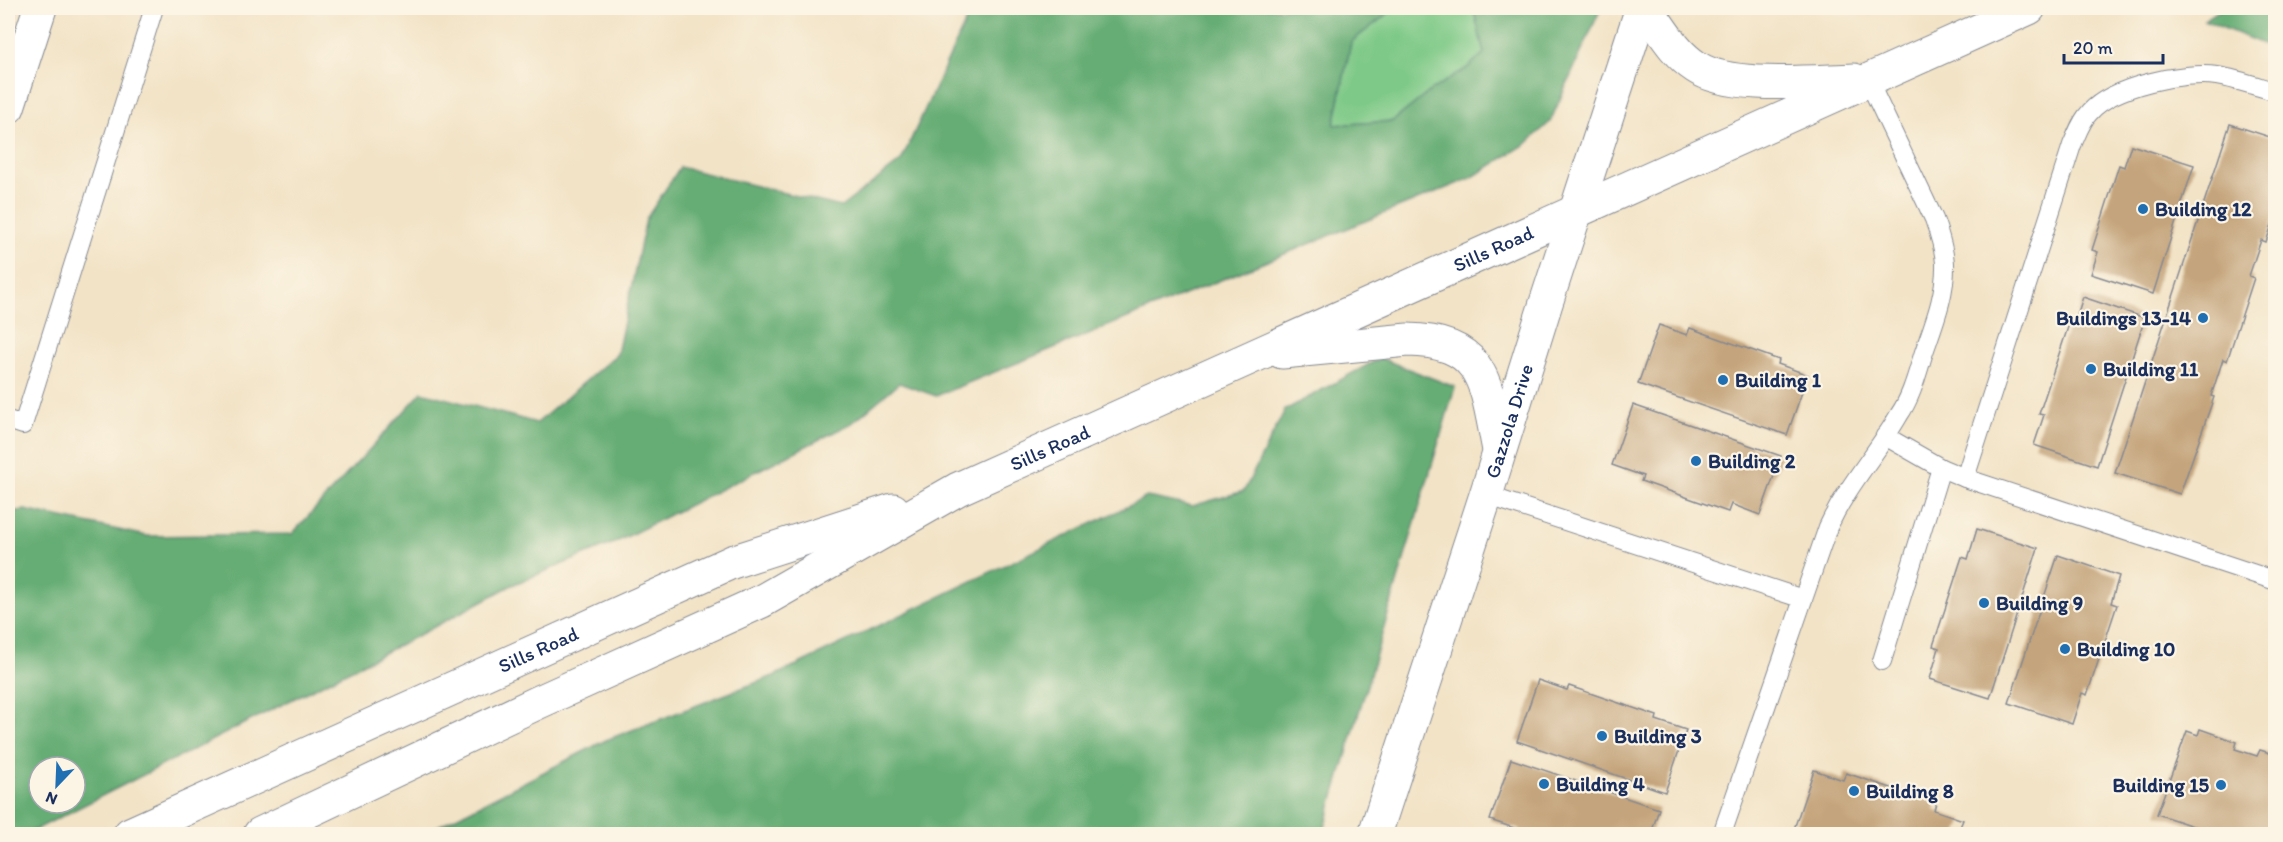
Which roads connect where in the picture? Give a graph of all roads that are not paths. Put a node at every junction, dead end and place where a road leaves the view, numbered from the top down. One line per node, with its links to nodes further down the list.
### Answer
1 (40, 8): 7 (main road)
2 (154, 8): 10 (lane)
3 (1644, 8): 5 (main road); 8 (main road, Gazzola Drive)
4 (2029, 8): 5 (main road, Sills Road)
5 (1868, 80): 8 (main road, Sills Road); 11 (lane)
6 (2276, 92): 14 (lane)
7 (8, 107)
8 (1576, 212): 9 (main road, Sills Road); 12 (main road, Gazzola Drive)
9 (1257, 354): 12 (main road); 15 (main road, Sills Road)
10 (8, 420)
11 (1885, 436): 13 (lane); 18 (lane)
12 (1499, 450): 16 (main road, Gazzola Drive)
13 (1941, 468): 14 (lane); 19 (lane)
14 (1965, 478): 17 (lane)
15 (957, 489): 20 (main road, Sills Road); 21 (main road, Sills Road)
16 (1486, 495): 18 (lane); 22 (main road, Gazzola Drive)
17 (2276, 581)
18 (1803, 599): 23 (lane)
19 (1882, 661)
20 (130, 834)
21 (260, 834)
22 (1375, 834)
23 (1722, 834)

